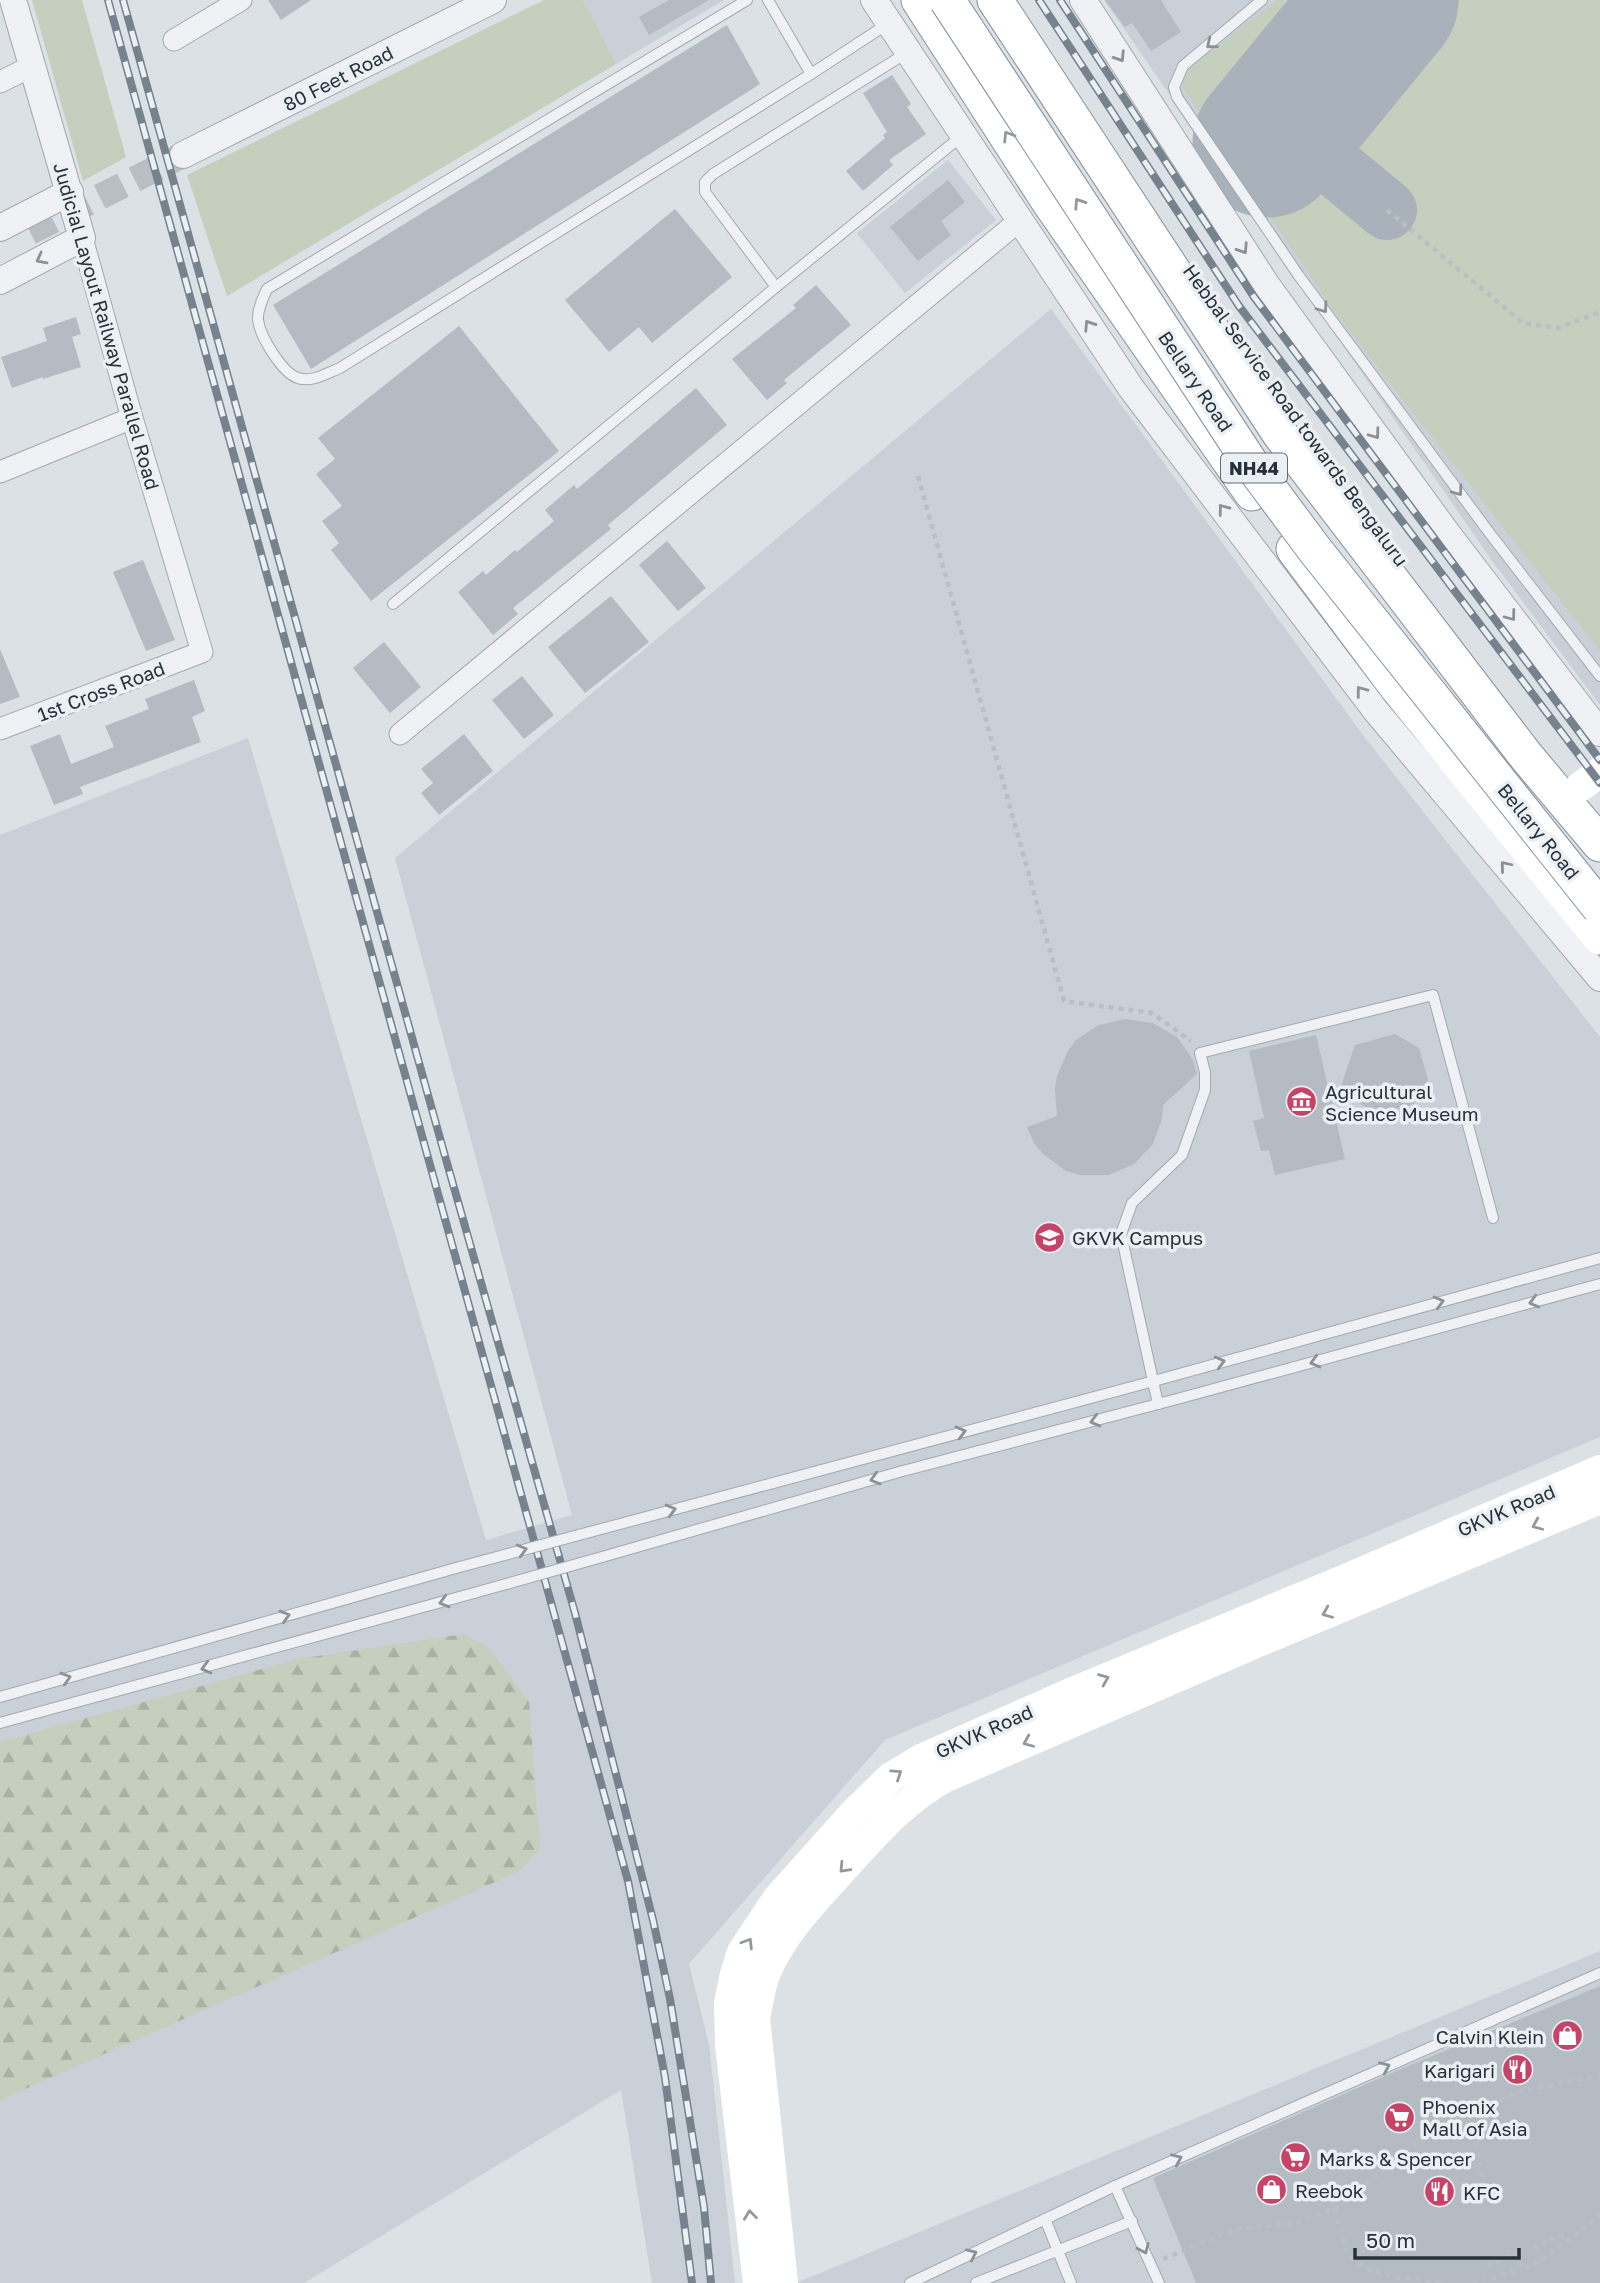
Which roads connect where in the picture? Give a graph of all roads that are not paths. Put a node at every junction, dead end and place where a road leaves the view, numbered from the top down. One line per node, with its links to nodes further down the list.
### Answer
1 (13, 0): 16 (street, Judicial Layout Railway Parallel Road)
2 (241, 0): 14 (street)
3 (493, 0): 20 (street, 80 Feet Road)
4 (747, 0): 17 (lane)
5 (768, 0): 17 (lane)
6 (874, 0): 13 (street)
7 (919, 0): 40 (highway, one-way to 7)
8 (947, 0): 40 (highway, Bellary Road / NH44, one-way to 8, bridge)
9 (995, 0): 38 (highway, Bellary Road / NH44)
10 (1017, 0): 37 (highway, Hebbal Service Road towards Bengaluru)
11 (1083, 0): 35 (street, one-way to 35)
12 (1262, 0): 33 (lane, one-way to 33)
13 (889, 23): 15 (street); 17 (lane)
14 (174, 40)
15 (908, 52): 19 (street); 28 (lane)
16 (32, 66): 18 (street); 21 (street, Judicial Layout Railway Parallel Road)
17 (811, 74)
18 (0, 82)
19 (963, 135): 22 (street); 28 (lane)
20 (183, 155)
21 (70, 192): 23 (street); 25 (street, Judicial Layout Railway Parallel Road)
22 (1020, 220): 36 (street); 40 (street, one-way to 22)
23 (0, 228)
24 (30, 232): 26 (street)
25 (82, 238): 27 (street, one-way to 27); 29 (street, Judicial Layout Railway Parallel Road)
26 (0, 247)
27 (0, 281)
28 (776, 287): 31 (lane)
29 (132, 418): 30 (street); 32 (street, Judicial Layout Railway Parallel Road)
30 (0, 472)
31 (393, 604)
32 (202, 652): 34 (street, 1st Cross Road)
33 (1600, 676)
34 (0, 729)
35 (1600, 733)
36 (400, 734)
37 (1593, 790)
38 (1600, 844)
39 (1600, 879): 40 (main road)
40 (1573, 909): 41 (highway)
41 (1591, 947): 42 (street)
42 (1600, 978)
43 (1493, 1218): 46 (lane)
44 (1600, 1258): 46 (lane, one-way to 44)
45 (1600, 1284): 47 (lane, one-way to 47)
46 (1154, 1381): 47 (lane); 50 (lane, one-way to 46, bridge)
47 (1158, 1404): 51 (lane, one-way to 51, bridge)
48 (1600, 1470): 53 (main road, GKVK Road, one-way to 48)
49 (1600, 1499): 53 (main road, GKVK Road, one-way to 53)
50 (0, 1696)
51 (0, 1723)
52 (1600, 1973): 54 (lane, one-way to 52)
53 (749, 1979): 58 (main road, GKVK Road, one-way to 53); 59 (main road, GKVK Road)
54 (1115, 2186): 55 (lane); 56 (lane)
55 (1045, 2219): 57 (lane); 60 (lane, one-way to 55)
56 (1132, 2221): 57 (lane); 63 (lane, one-way to 63)
57 (1057, 2250): 61 (lane); 62 (lane)
58 (758, 2283)
59 (783, 2283)
60 (910, 2283)
61 (976, 2283)
62 (1071, 2283)
63 (1159, 2283)

